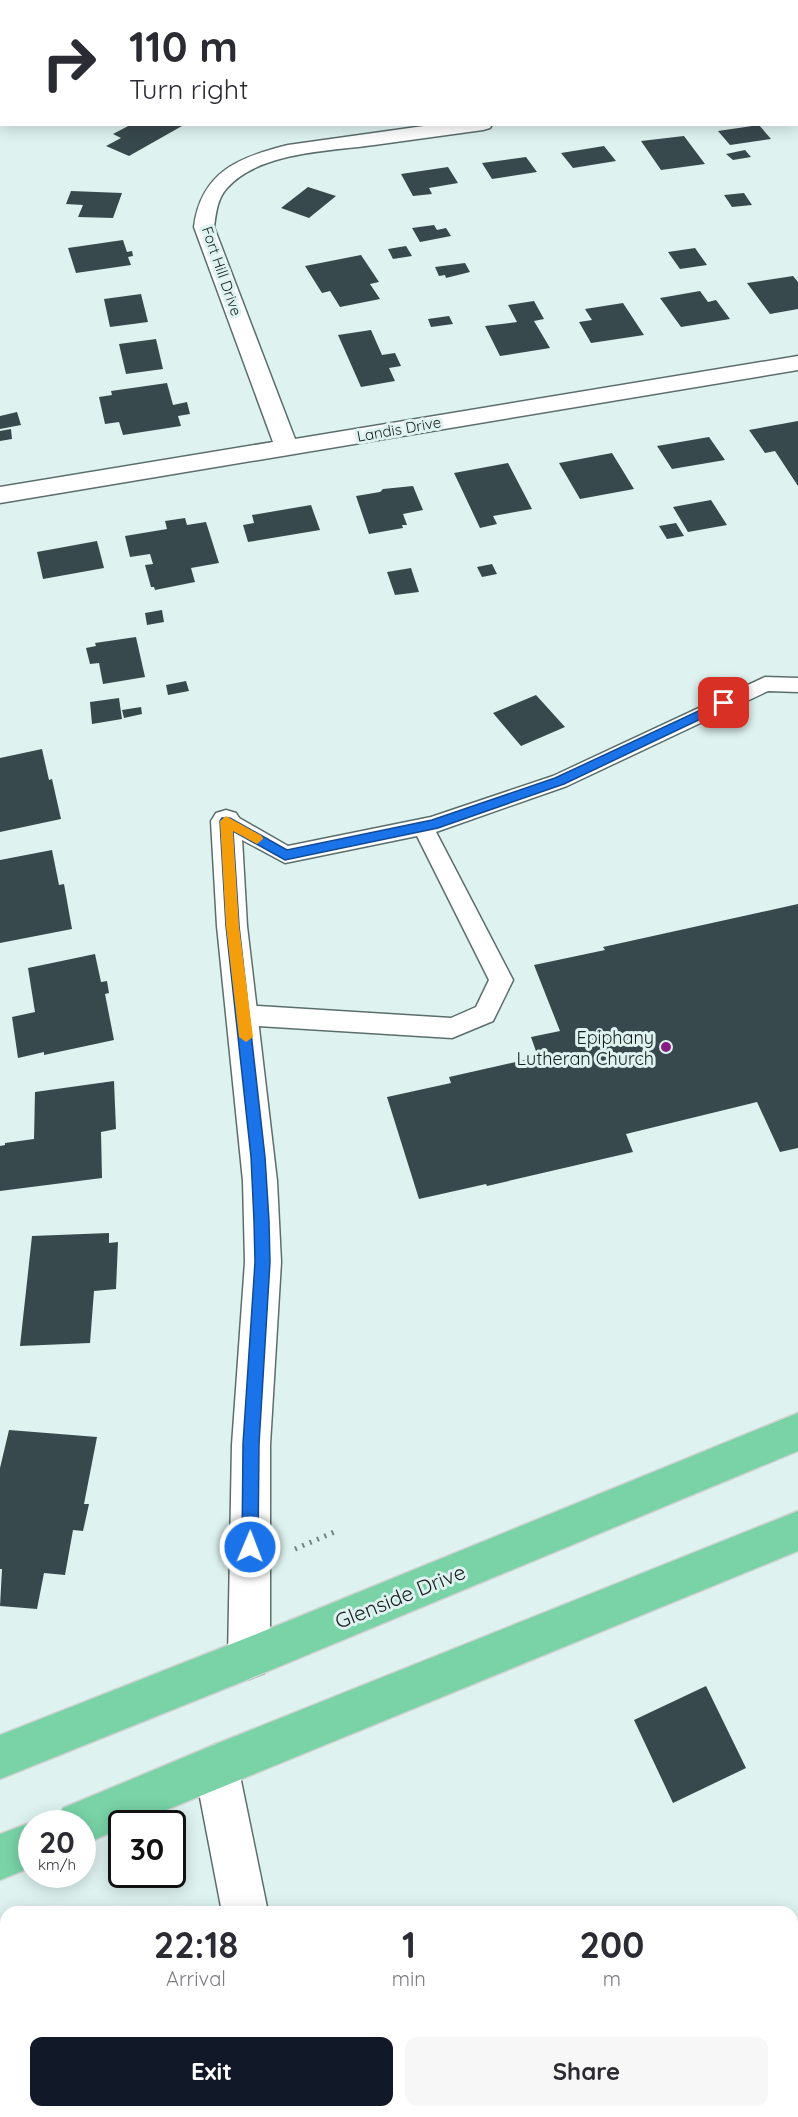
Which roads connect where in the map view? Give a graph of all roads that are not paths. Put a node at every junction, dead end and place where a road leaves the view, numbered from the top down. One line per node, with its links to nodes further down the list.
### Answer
1 (469, 126): 3 (street, Fort Hill Drive)
2 (798, 363): 3 (street, Landis Drive)
3 (287, 448): 4 (street, Landis Drive)
4 (0, 495)
5 (798, 685): 7 (lane)
6 (226, 821): 7 (lane); 8 (street)
7 (423, 827): 8 (lane)
8 (244, 1015): 11 (street)
9 (798, 1432): 11 (main road, Glenside Drive)
10 (798, 1531): 13 (main road)
11 (249, 1658): 12 (main road, Glenside Drive)
12 (0, 1757)
13 (216, 1766): 14 (main road); 17 (street)
14 (96, 1817)
15 (18, 1850): 16 (main road)
16 (0, 1857)
17 (244, 1906)

